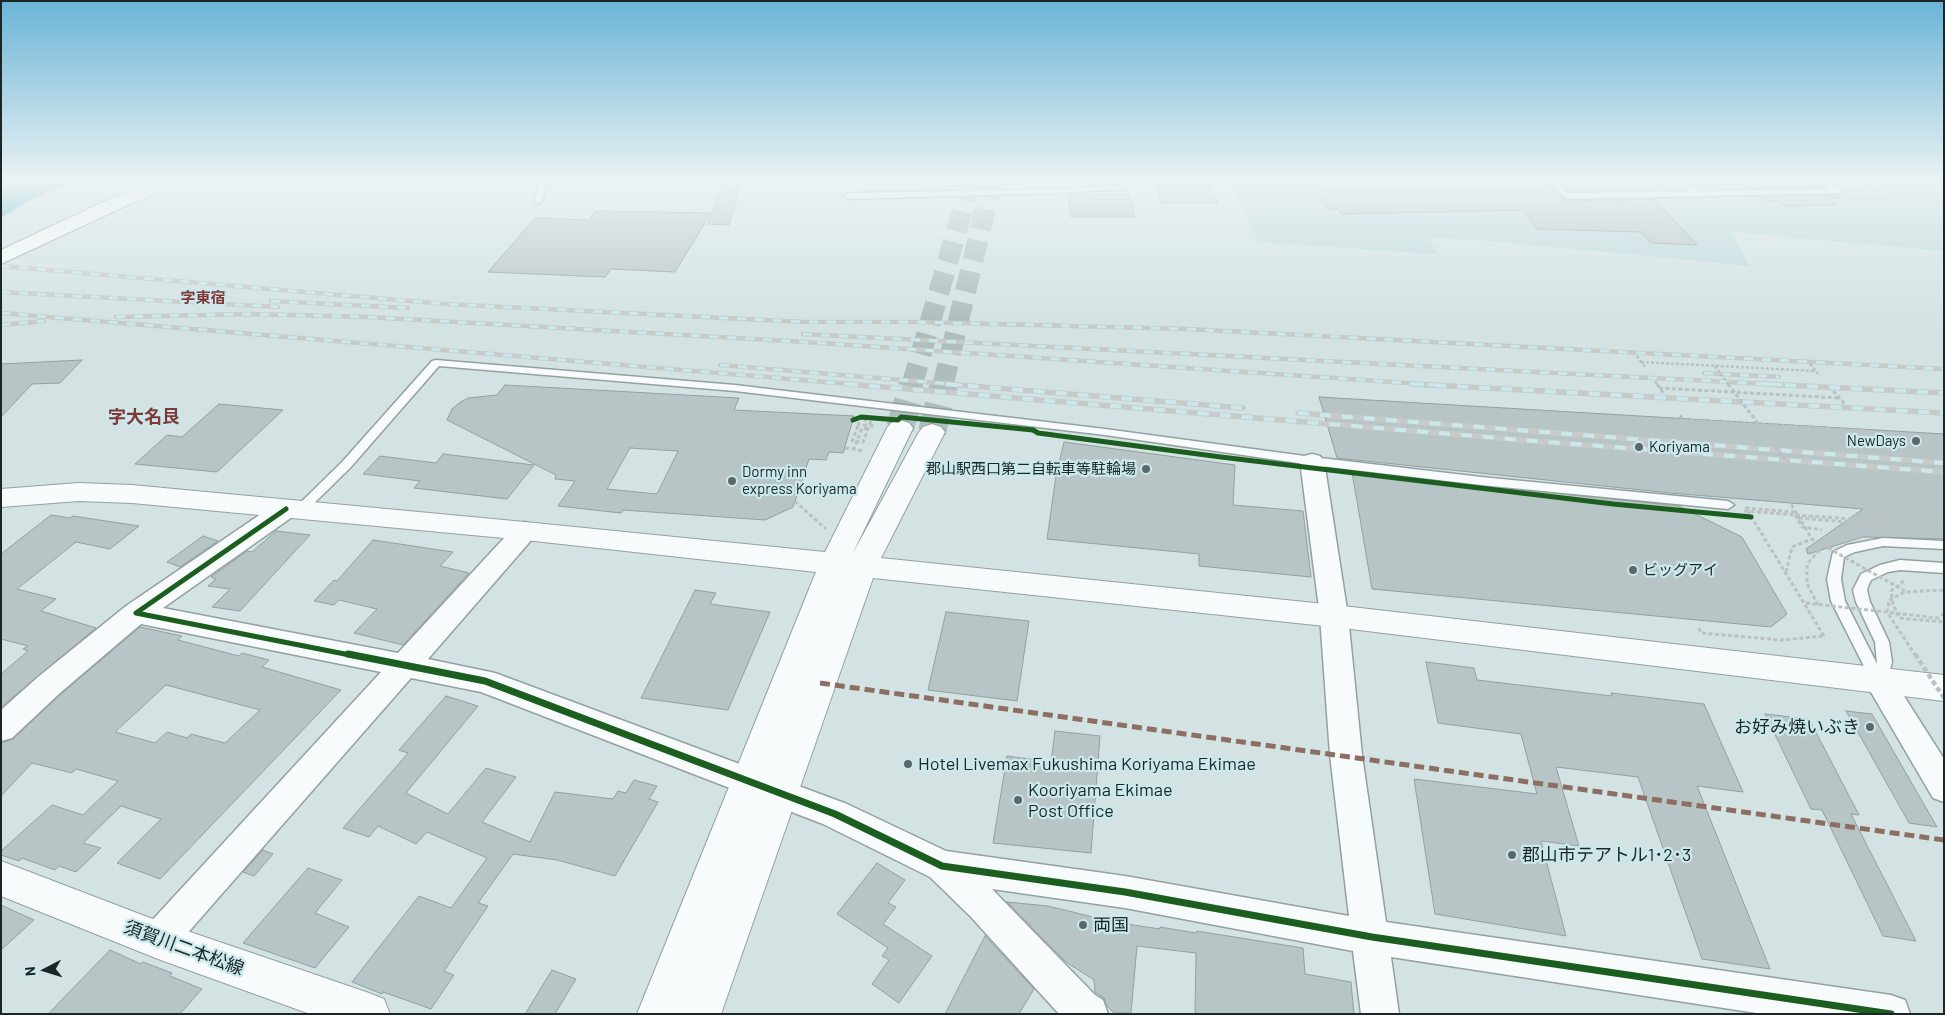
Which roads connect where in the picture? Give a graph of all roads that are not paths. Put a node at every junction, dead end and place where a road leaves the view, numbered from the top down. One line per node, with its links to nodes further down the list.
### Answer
1 (63, 228): 2 (street)
2 (1, 258)
3 (878, 426): 11 (street)
4 (932, 432): 11 (street)
5 (1312, 461): 7 (lane); 8 (lane); 14 (street)
6 (1, 498): 8 (street)
7 (1728, 505)
8 (293, 510): 9 (street); 13 (street)
9 (525, 530): 11 (street); 15 (street)
10 (1944, 545): 16 (lane)
11 (848, 565): 14 (street); 19 (street)
12 (1944, 568): 16 (lane)
13 (136, 613): 15 (street); 18 (street)
14 (1334, 616): 16 (street); 23 (street)
15 (406, 665): 19 (street); 24 (street)
16 (1880, 682): 17 (street); 20 (street)
17 (1944, 688)
18 (1, 729)
19 (764, 788): 21 (street); 26 (street); 27 (street)
20 (1944, 788)
21 (942, 866): 23 (street); 28 (street)
22 (1, 878): 24 (street, 須賀川二本松線)
23 (1372, 937): 29 (street); 30 (street)
24 (158, 940): 25 (street, 須賀川二本松線)
25 (369, 1014)
26 (658, 1014)
27 (700, 1014)
28 (1089, 1014)
29 (1380, 1014)
30 (1891, 1014)

